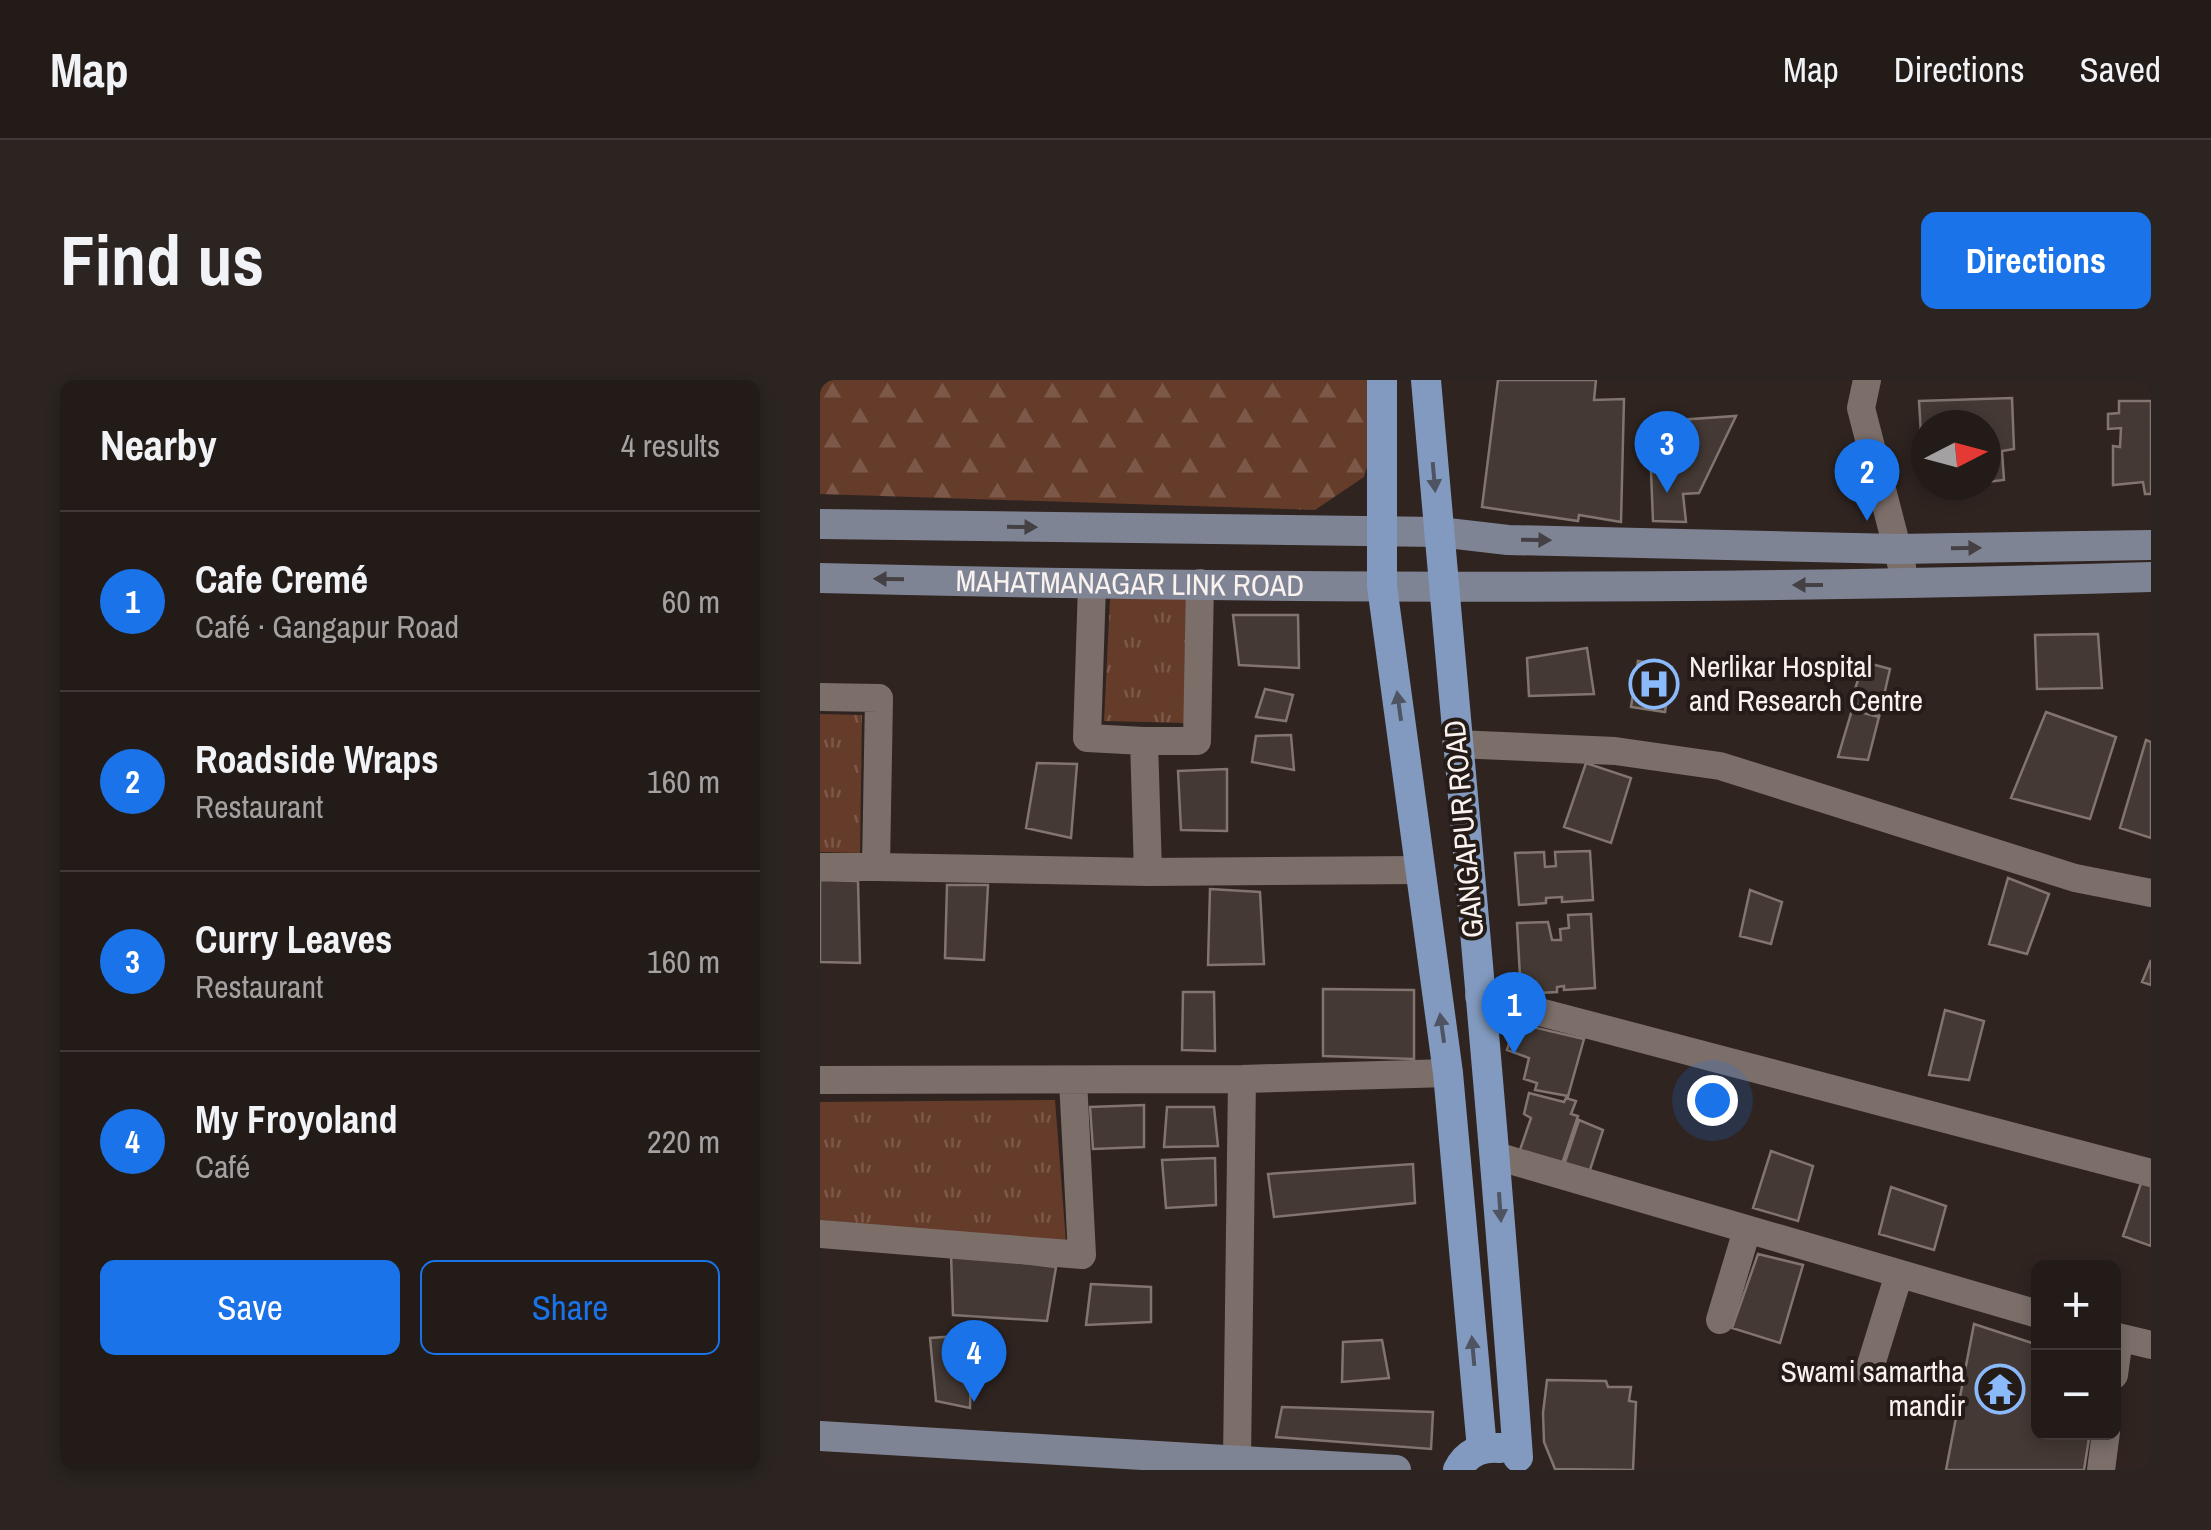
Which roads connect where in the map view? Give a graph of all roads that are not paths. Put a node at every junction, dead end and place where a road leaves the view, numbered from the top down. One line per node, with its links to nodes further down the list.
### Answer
1 (1382, 380): 5 (main road, GANGAPUR ROAD)
2 (1426, 380): 6 (main road, GANGAPUR ROAD, one-way to 6)
3 (1867, 380): 8 (street)
4 (820, 524): 5 (main road, MAHATMANAGAR LINK ROAD, one-way to 5)
5 (1384, 531): 6 (main road, MAHATMANAGAR LINK ROAD); 14 (main road, GANGAPUR ROAD)
6 (1439, 532): 8 (main road, MAHATMANAGAR LINK ROAD, one-way to 8); 15 (main road, GANGAPUR ROAD)
7 (2151, 545): 8 (main road, MAHATMANAGAR LINK ROAD, one-way to 7)
8 (1897, 549): 13 (street)
9 (2151, 577): 13 (main road, MAHATMANAGAR LINK ROAD)
10 (820, 578): 12 (main road, MAHATMANAGAR LINK ROAD, one-way to 10)
11 (1200, 583): 12 (main road, MAHATMANAGAR LINK ROAD); 14 (main road, MAHATMANAGAR LINK ROAD); 17 (street)
12 (1092, 584): 17 (street)
13 (1906, 585): 15 (main road, MAHATMANAGAR LINK ROAD, one-way to 15)
14 (1382, 586): 15 (main road, MAHATMANAGAR LINK ROAD); 21 (main road, GANGAPUR ROAD, one-way to 14)
15 (1442, 587): 18 (main road, GANGAPUR ROAD)
16 (820, 698): 20 (street)
17 (1144, 741): 22 (street)
18 (1456, 744): 23 (street); 24 (main road, GANGAPUR ROAD)
19 (820, 867): 20 (street)
20 (876, 867): 22 (street)
21 (1420, 870): 22 (street); 25 (main road, GANGAPUR ROAD, one-way to 21)
22 (1148, 872)
23 (2151, 893)
24 (1479, 996): 29 (main road, GANGAPUR ROAD); 30 (street)
25 (1448, 1073): 26 (street); 41 (main road, GANGAPUR ROAD, one-way to 25)
26 (1242, 1078): 28 (street); 42 (street)
27 (820, 1080): 28 (street)
28 (1074, 1080): 32 (street)
29 (1496, 1156): 31 (street); 43 (main road, GANGAPUR ROAD, one-way to 43)
30 (2151, 1173)
31 (1747, 1230): 33 (street); 35 (street)
32 (820, 1234)
33 (1899, 1274): 34 (street); 38 (street)
34 (2031, 1312)
35 (1720, 1320)
36 (2121, 1338): 37 (street)
37 (2151, 1345)
38 (1869, 1371)
39 (820, 1436): 42 (main road)
40 (2105, 1440): 46 (street)
41 (1482, 1448): 43 (main road); 45 (main road)
42 (1236, 1460): 44 (main road)
43 (1523, 1463)
44 (1396, 1470)
45 (1458, 1470)
46 (2100, 1470)

